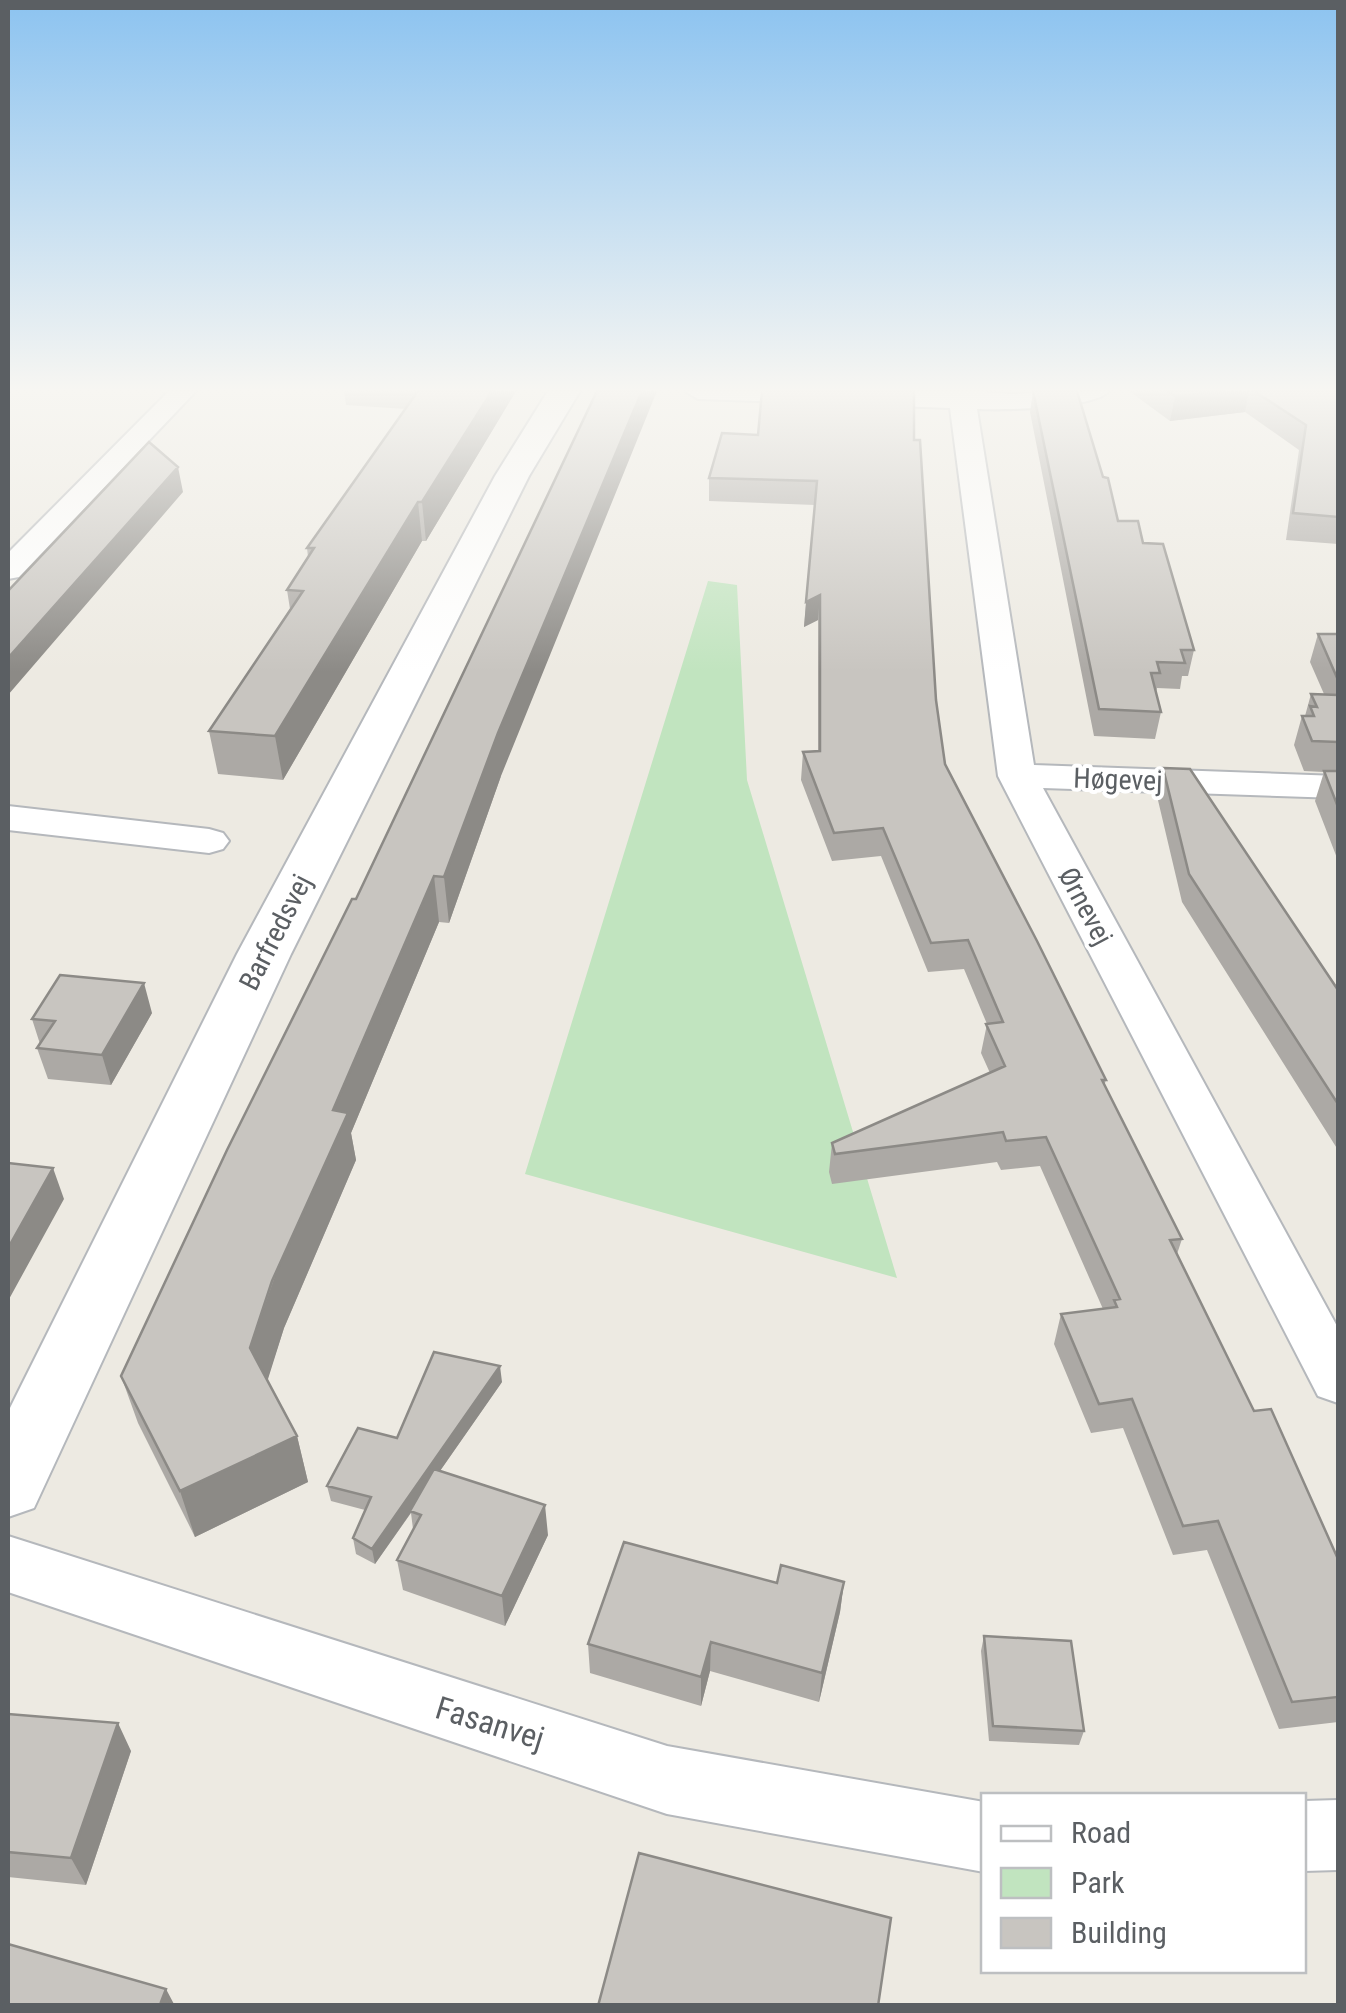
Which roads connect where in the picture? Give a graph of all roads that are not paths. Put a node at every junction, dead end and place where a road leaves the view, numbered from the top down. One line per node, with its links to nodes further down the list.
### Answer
1 (90, 485): 4 (street)
2 (507, 485): 10 (street, Barfredsvej)
3 (974, 485): 5 (street, Ørnevej)
4 (8, 570)
5 (1017, 776): 6 (street, Høgevej); 9 (street, Ørnevej)
6 (1338, 787)
7 (8, 818): 8 (street)
8 (209, 841)
9 (1338, 1380)
10 (8, 1485)
11 (8, 1564): 13 (street, Fasanvej)
12 (1338, 1835): 14 (street)
13 (981, 1836)
14 (1306, 1836)

